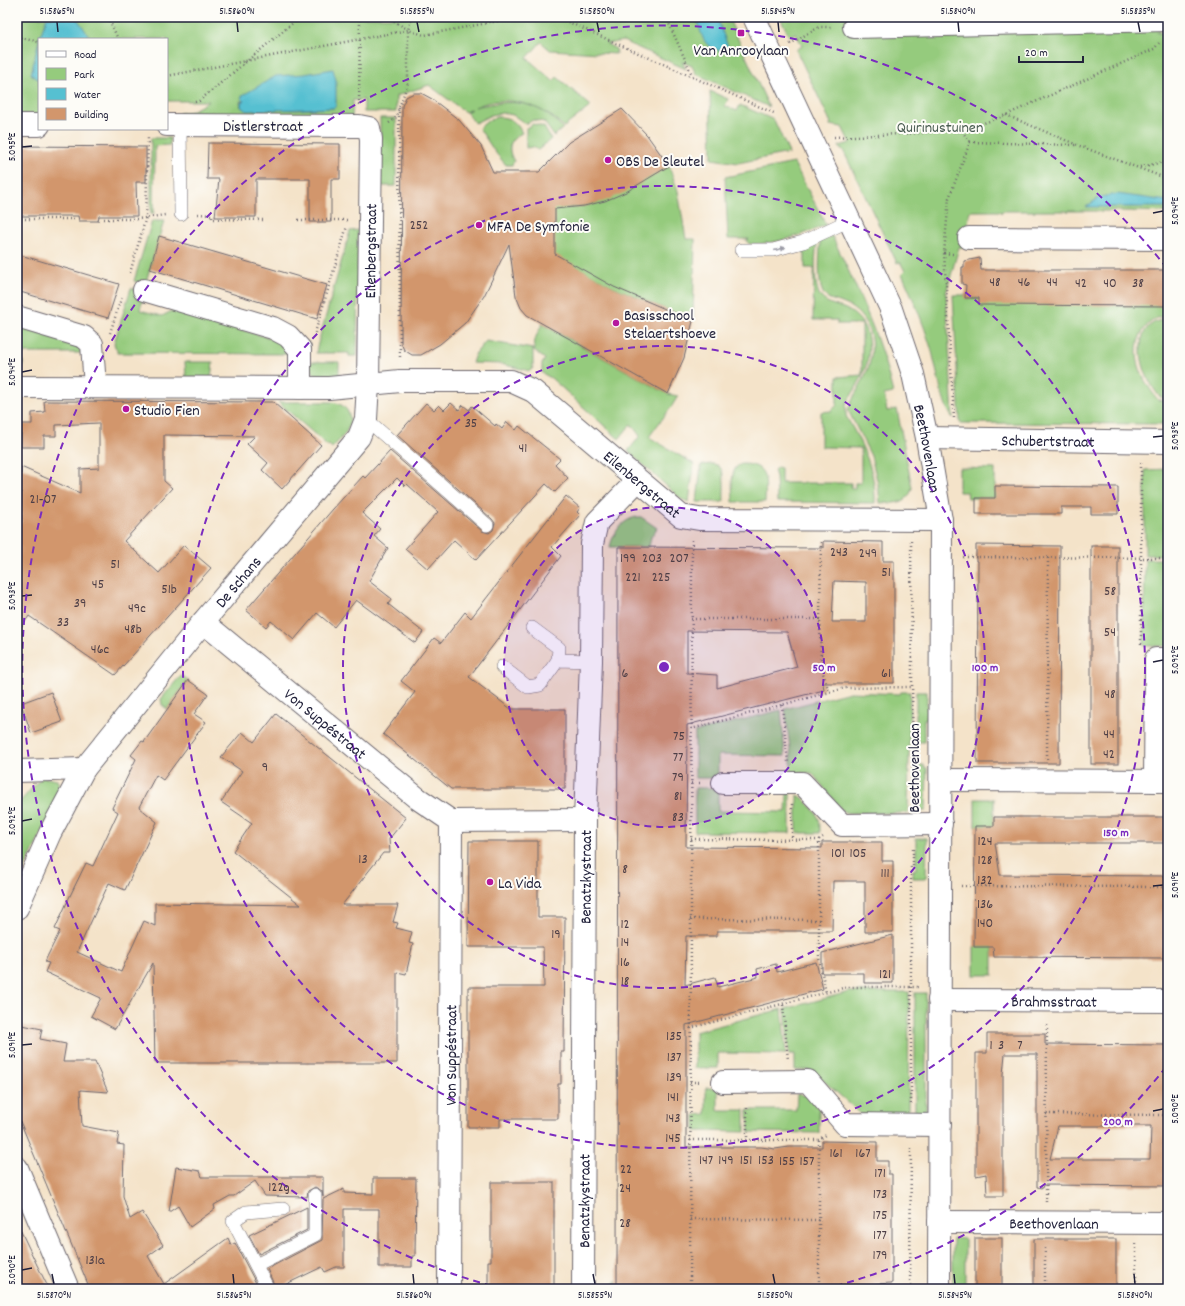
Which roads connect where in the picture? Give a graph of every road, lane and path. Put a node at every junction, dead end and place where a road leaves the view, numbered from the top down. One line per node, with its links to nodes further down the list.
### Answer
1 (108, 17): 14 (path)
2 (300, 17): 18 (path)
3 (360, 17): 15 (path)
4 (387, 17): 12 (path)
5 (412, 17): 12 (path)
6 (519, 17): 12 (path)
7 (557, 17): 20 (path)
8 (666, 17): 20 (path)
9 (754, 17): 17 (street)
10 (854, 27): 11 (street); 17 (path)
11 (1166, 29): 23 (path)
12 (408, 30): 15 (path); 22 (path)
13 (17, 37): 16 (path)
14 (118, 38)
15 (360, 39): 18 (path); 30 (path)
16 (38, 42)
17 (772, 54): 31 (street)
18 (249, 60): 19 (path); 21 (path)
19 (168, 76)
20 (693, 78): 31 (path)
21 (191, 103)
22 (399, 108): 30 (path); 51 (path)
23 (1006, 115): 29 (path); 33 (path)
24 (17, 125): 25 (street)
25 (38, 125)
26 (168, 128): 30 (street, Distlerstraat)
27 (165, 130): 37 (lane)
28 (165, 130): 47 (path)
29 (962, 131): 31 (path); 32 (path)
30 (365, 132): 42 (street, Eilenbergstraat)
31 (809, 133): 43 (street, Beethovenlaan)
32 (970, 142): 33 (path); 58 (path)
33 (1077, 145): 35 (path)
34 (1168, 162): 35 (path)
35 (1140, 167): 36 (path)
36 (1168, 179)
37 (181, 214)
38 (17, 219): 39 (path)
39 (75, 219)
40 (298, 220): 41 (path)
41 (348, 220): 42 (path); 49 (path)
42 (370, 220): 52 (street, Eilenbergstraat)
43 (850, 220): 46 (lane, one-way to 43); 57 (street, Beethovenlaan)
44 (969, 238): 45 (street)
45 (1168, 239)
46 (741, 250)
47 (135, 287): 50 (path); 55 (street)
48 (17, 317): 50 (street)
49 (313, 341)
50 (92, 344): 54 (street)
51 (400, 382): 52 (street, Eilenbergstraat); 61 (street, Eilenbergstraat)
52 (368, 384): 55 (street, Eilenbergstraat); 56 (street, De Schans)
53 (17, 387): 54 (street, Eilenbergstraat)
54 (95, 387): 55 (street, Eilenbergstraat)
55 (300, 388)
56 (366, 419): 66 (lane); 73 (street, De Schans)
57 (927, 438): 58 (street, Schubertstraat); 65 (street, Beethovenlaan)
58 (955, 438): 59 (street, Schubertstraat)
59 (1141, 441): 60 (street, Schubertstraat); 69 (path)
60 (1168, 442)
61 (637, 481): 62 (street, Eilenbergstraat); 77 (street, Benatzkystraat)
62 (692, 518): 63 (street, Eilenbergstraat); 71 (path)
63 (821, 520): 64 (street, Eilenbergstraat); 72 (path)
64 (911, 520): 65 (street, Eilenbergstraat); 79 (path, Beethovenlaan)
65 (941, 520): 67 (street, Beethovenlaan)
66 (487, 525)
67 (941, 557): 68 (path); 84 (street, Beethovenlaan)
68 (1048, 558): 69 (path); 85 (path)
69 (1141, 558): 70 (path); 75 (path)
70 (1168, 558)
71 (691, 619): 72 (path); 81 (path)
72 (820, 619): 80 (path)
73 (204, 622): 82 (street, De Schans); 89 (street, Von Suppéstraat)
74 (532, 628): 76 (lane)
75 (1162, 659): 86 (street, Beethovenlaan)
76 (558, 660): 77 (lane); 78 (lane)
77 (591, 661): 88 (street, Benatzkystraat)
78 (502, 667)
79 (912, 688): 80 (path); 90 (path, Beethovenlaan)
80 (829, 692): 81 (path)
81 (691, 729): 93 (path)
82 (84, 769): 83 (street); 97 (street, De Schans)
83 (17, 771)
84 (941, 780): 85 (street, Beethovenlaan); 91 (street, Beethovenlaan)
85 (1047, 780): 86 (street, Beethovenlaan)
86 (1162, 781)
87 (723, 783): 92 (street)
88 (585, 820): 89 (street); 132 (street, Benatzkystraat)
89 (451, 821): 131 (street, Von Suppéstraat)
90 (913, 824): 91 (street, Beethovenlaan); 92 (street, Beethovenlaan); 100 (path, Beethovenlaan)
91 (941, 824): 102 (street, Beethovenlaan)
92 (842, 825): 94 (path)
93 (691, 839): 94 (path); 98 (path)
94 (819, 839): 99 (path)
95 (975, 886): 96 (path)
96 (1168, 887)
97 (17, 908)
98 (690, 919): 99 (path); 105 (path)
99 (820, 920): 101 (path)
100 (912, 987): 101 (path); 102 (path); 113 (path, Beethovenlaan)
101 (826, 993): 104 (path)
102 (939, 994): 103 (street, Brahmsstraat); 114 (street, Beethovenlaan)
103 (1168, 1001)
104 (783, 1005): 105 (path); 107 (path)
105 (690, 1028): 116 (path)
106 (1047, 1041): 110 (path)
107 (790, 1081): 108 (street); 112 (street)
108 (723, 1082)
109 (747, 1108): 117 (path)
110 (1046, 1114): 111 (path); 119 (path)
111 (1168, 1115)
112 (845, 1124): 113 (street); 115 (path)
113 (911, 1125): 114 (street); 135 (path, Beethovenlaan)
114 (940, 1125): 124 (street, Beethovenlaan)
115 (819, 1139): 117 (path); 123 (path)
116 (690, 1140): 117 (path); 122 (path)
117 (747, 1140)
118 (17, 1168): 129 (street)
119 (1046, 1186)
120 (315, 1195): 128 (lane)
121 (283, 1208): 128 (lane)
122 (690, 1219): 123 (path); 133 (path)
123 (819, 1220): 134 (path)
124 (939, 1222): 125 (street, Beethovenlaan); 136 (street, Beethovenlaan)
125 (1046, 1222): 126 (street, Beethovenlaan); 137 (path)
126 (1136, 1222): 127 (street, Beethovenlaan); 138 (path)
127 (1168, 1223)
128 (256, 1265): 130 (lane)
129 (68, 1289)
130 (268, 1289)
131 (449, 1289)
132 (584, 1289)
133 (690, 1289)
134 (819, 1289)
135 (910, 1289)
136 (939, 1289)
137 (1045, 1289)
138 (1136, 1289)

